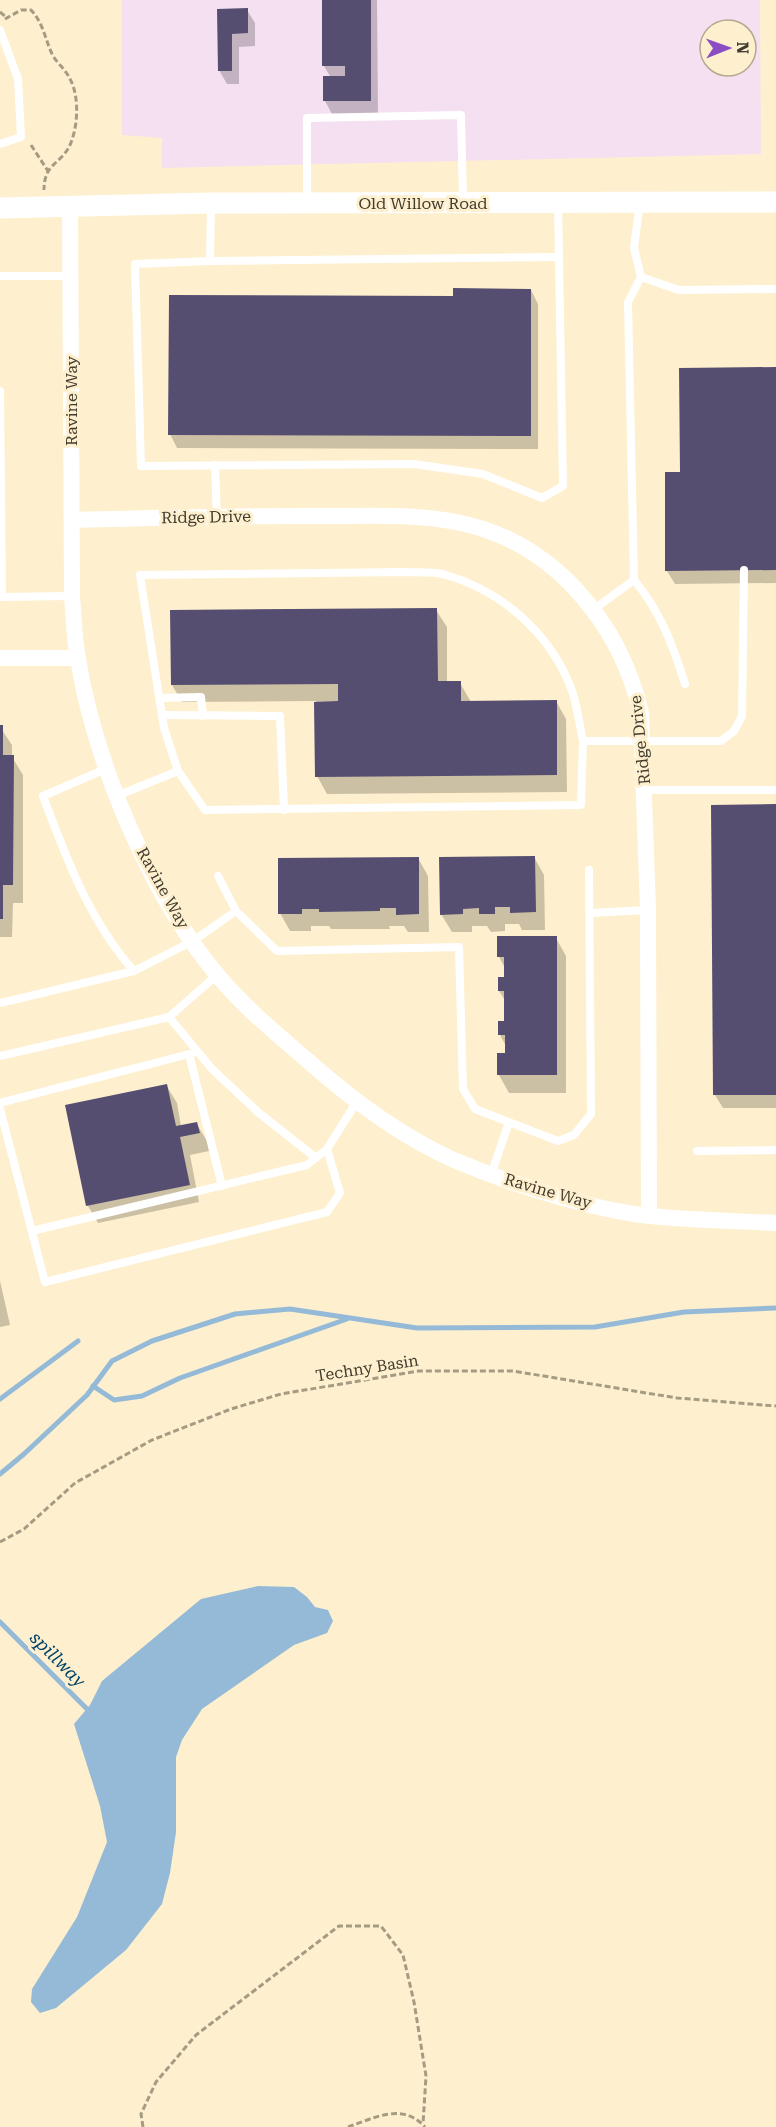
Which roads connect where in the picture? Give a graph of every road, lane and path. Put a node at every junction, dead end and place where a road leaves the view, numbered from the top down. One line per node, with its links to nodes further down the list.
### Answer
1 (0, 12): 5 (path)
2 (0, 30): 4 (lane)
3 (28, 143): 5 (path)
4 (0, 144)
5 (48, 171): 6 (path)
6 (44, 192)
7 (463, 202): 8 (street, Old Willow Road); 12 (street, Old Willow Road); 12 (lane)
8 (558, 202): 9 (street, Old Willow Road); 15 (lane)
9 (640, 202): 10 (street, Old Willow Road); 19 (lane)
10 (776, 202)
11 (211, 203): 12 (street, Old Willow Road); 13 (street, Old Willow Road); 16 (lane)
12 (307, 203)
13 (70, 206): 14 (street, Old Willow Road); 18 (street, Ravine Way)
14 (0, 208)
15 (559, 257): 16 (lane); 22 (lane)
16 (210, 261): 22 (lane)
17 (0, 276): 18 (lane)
18 (70, 276): 24 (street, Ravine Way)
19 (640, 277): 20 (lane); 26 (lane)
20 (776, 289)
21 (0, 391): 28 (lane)
22 (215, 465): 23 (lane)
23 (217, 516): 24 (street, Ridge Drive); 29 (street, Ridge Drive)
24 (72, 520): 27 (street, Ravine Way)
25 (744, 570): 37 (lane)
26 (634, 580): 29 (lane); 32 (lane)
27 (72, 596): 28 (lane); 31 (street, Ravine Way)
28 (1, 597)
29 (594, 609): 37 (street, Ridge Drive)
30 (0, 658): 31 (street)
31 (78, 658): 38 (street, Ravine Way)
32 (685, 684)
33 (159, 698): 34 (lane); 35 (lane); 36 (lane)
34 (162, 715): 35 (lane); 39 (lane)
35 (202, 716): 43 (lane)
36 (583, 741): 37 (lane); 43 (lane)
37 (643, 742): 40 (street, Ridge Drive)
38 (108, 768): 42 (street, Ravine Way); 50 (lane)
39 (178, 771): 42 (lane); 43 (lane)
40 (645, 790): 41 (lane); 46 (street, Ridge Drive)
41 (776, 790)
42 (119, 795): 49 (street, Ravine Way)
43 (284, 810)
44 (589, 870): 48 (lane)
45 (218, 876): 47 (lane)
46 (648, 910): 48 (lane); 66 (street, Ridge Drive)
47 (236, 911): 49 (lane); 59 (lane)
48 (590, 913): 59 (lane)
49 (193, 941): 50 (lane); 51 (street, Ravine Way)
50 (134, 971): 52 (lane)
51 (217, 975): 53 (lane); 57 (street, Ravine Way)
52 (0, 1003)
53 (169, 1017): 54 (lane); 55 (lane)
54 (193, 1053): 56 (lane); 63 (lane); 65 (lane)
55 (0, 1056)
56 (0, 1103)
57 (356, 1103): 60 (lane); 64 (street, Ravine Way)
58 (0, 1109): 68 (lane)
59 (509, 1122): 64 (lane)
60 (327, 1149): 63 (lane); 68 (lane)
61 (776, 1150): 62 (lane)
62 (697, 1151)
63 (316, 1158): 65 (lane)
64 (491, 1175): 66 (street, Ravine Way)
65 (222, 1186): 68 (lane)
66 (649, 1216): 67 (street, Ravine Way)
67 (776, 1223)
68 (32, 1231)
69 (776, 1406): 70 (path, Techny Basin)
70 (0, 1542)
71 (424, 2126): 72 (path); 73 (path)
72 (143, 2127)
73 (348, 2127)

